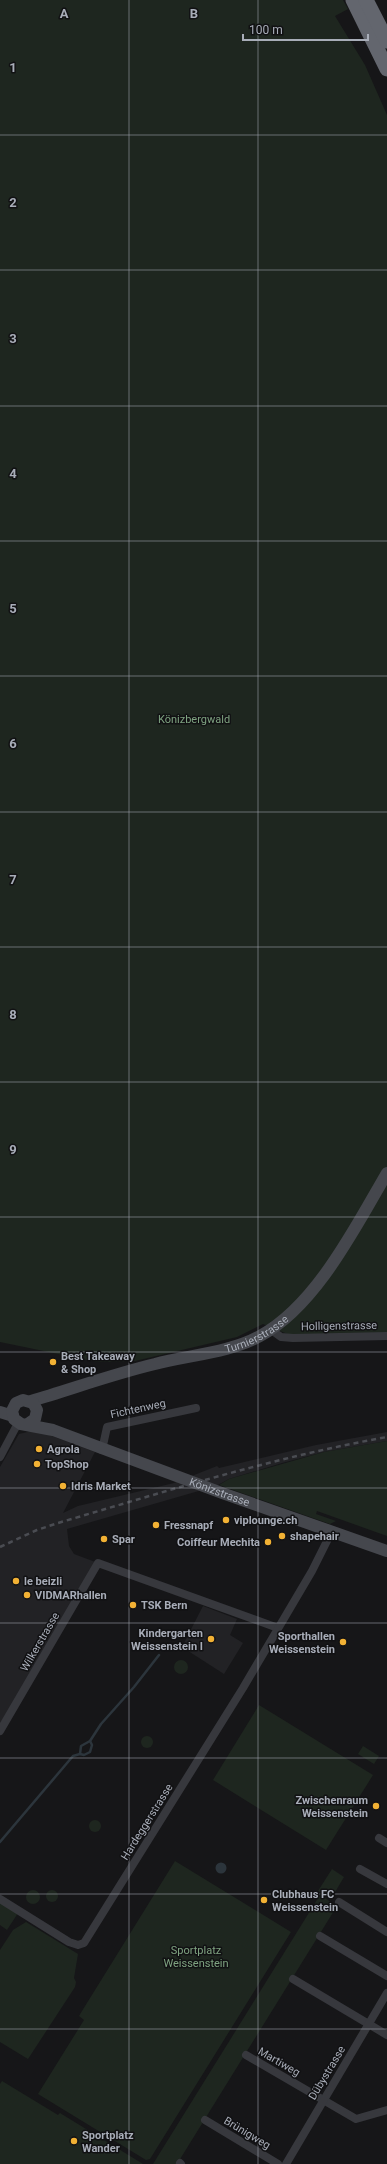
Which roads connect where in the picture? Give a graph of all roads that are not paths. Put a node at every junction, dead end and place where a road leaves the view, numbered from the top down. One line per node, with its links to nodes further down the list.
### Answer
1 (353, 0): 4 (highway)
2 (366, 0): 3 (highway)
3 (387, 41)
4 (387, 69)
5 (387, 1173): 6 (main road, Turnierstrasse)
6 (270, 1329): 7 (street, Holligenstrasse); 11 (main road, Turnierstrasse)
7 (387, 1336)
8 (0, 1408): 11 (main road, Könizstrasse)
9 (196, 1408): 12 (street, Fichtenweg)
10 (0, 1412): 11 (main road, Könizstrasse)
11 (25, 1414): 12 (main road, Könizstrasse); 13 (street)
12 (102, 1450): 14 (main road, Könizstrasse)
13 (0, 1457)
14 (332, 1531): 15 (main road, Könizstrasse); 16 (street, Hardeggerstrasse)
15 (387, 1551)
16 (278, 1628): 17 (street, Wilkerstrasse); 22 (street, Hardeggerstrasse)
17 (0, 1731)
18 (379, 1838): 19 (street)
19 (387, 1843)
20 (360, 1869): 21 (street)
21 (387, 1884)
22 (0, 1899)
23 (339, 1902): 24 (street)
24 (387, 1932)
25 (320, 1936): 26 (street)
26 (387, 1976)
27 (293, 1979): 29 (street)
28 (387, 1993): 29 (street, Dübystrasse)
29 (369, 2024): 30 (street); 32 (street, Dübystrasse)
30 (387, 2035)
31 (246, 2055): 32 (street, Martiweg)
32 (324, 2100): 33 (street, Martiweg); 36 (street, Dübystrasse)
33 (387, 2110)
34 (205, 2120): 35 (street, Brünigweg)
35 (278, 2164)
36 (286, 2164)

